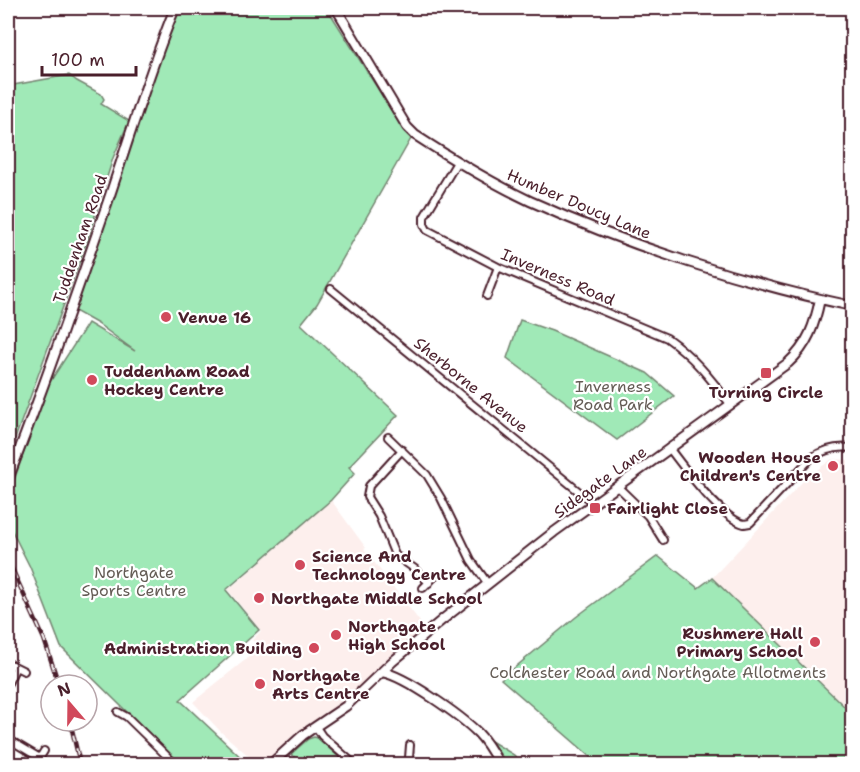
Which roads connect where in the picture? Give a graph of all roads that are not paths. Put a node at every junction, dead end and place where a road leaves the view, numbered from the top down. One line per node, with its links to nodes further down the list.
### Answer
1 (175, 8): 14 (street, Tuddenham Road)
2 (336, 8): 3 (street, Humber Doucy Lane)
3 (457, 162): 4 (street, Inverness Road); 7 (street, Humber Doucy Lane)
4 (498, 267): 6 (street); 9 (street, Inverness Road)
5 (331, 289): 16 (street, Sherborne Avenue)
6 (487, 296)
7 (820, 299): 8 (street, Humber Doucy Lane); 9 (street, Sidegate Lane)
8 (852, 306)
9 (730, 404): 12 (street, Sidegate Lane)
10 (388, 437): 13 (street)
11 (852, 447): 12 (street)
12 (669, 448): 15 (street, Sidegate Lane)
13 (402, 450): 19 (street); 20 (street)
14 (8, 479)
15 (617, 486): 16 (street, Sidegate Lane); 17 (street)
16 (593, 503): 20 (street, Sidegate Lane)
17 (663, 540)
18 (436, 575): 19 (street)
19 (429, 583): 21 (street)
20 (488, 584): 22 (street, Sidegate Lane)
21 (423, 588)
22 (392, 662): 26 (street, Sidegate Lane); 27 (street)
23 (8, 663): 24 (street)
24 (16, 667): 25 (street); 28 (street)
25 (24, 671)
26 (382, 672): 27 (street); 30 (street, Sidegate Lane)
27 (406, 680): 39 (street)
28 (8, 682)
29 (118, 712): 35 (street)
30 (315, 727): 36 (street, Sidegate Lane); 37 (street)
31 (8, 739): 34 (street)
32 (410, 745): 38 (street)
33 (44, 751): 34 (street)
34 (38, 761)
35 (175, 765)
36 (271, 765)
37 (354, 765)
38 (416, 765)
39 (499, 765)

